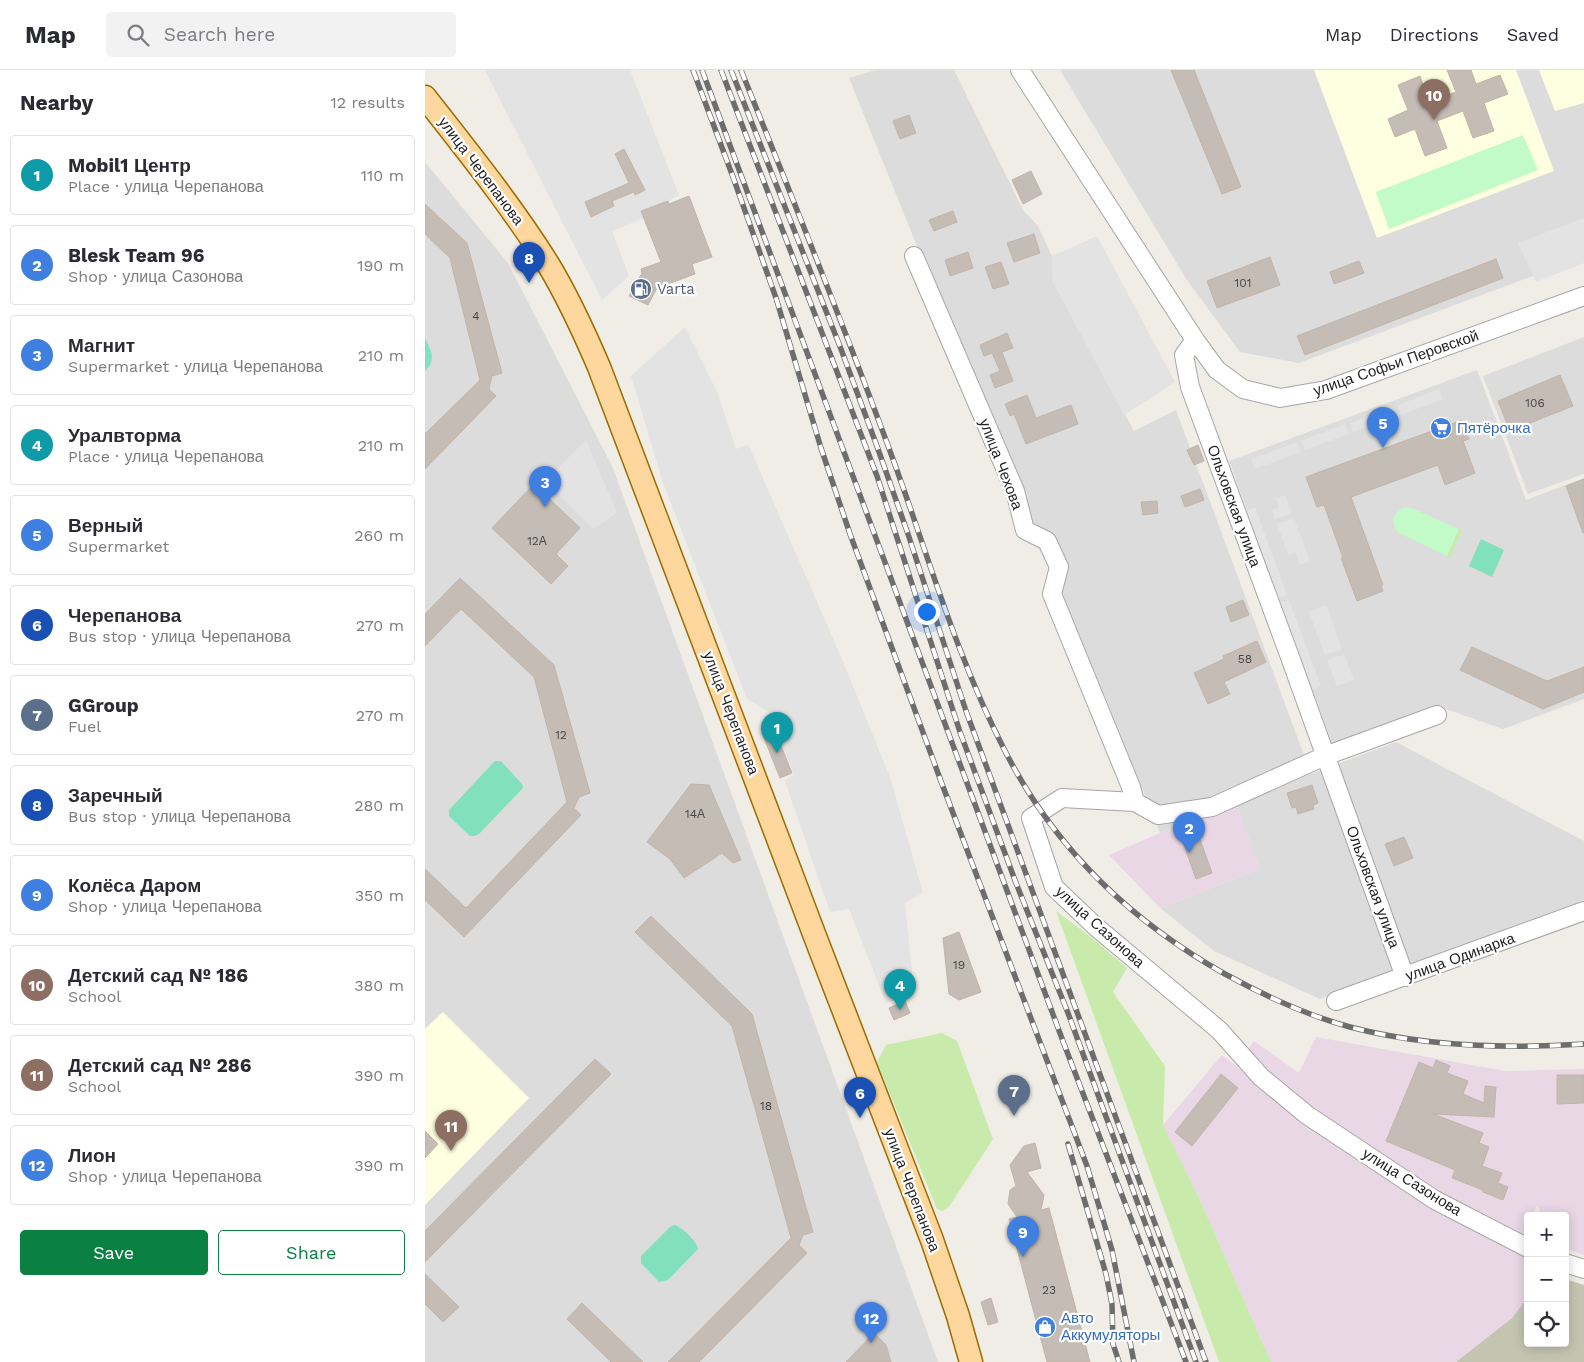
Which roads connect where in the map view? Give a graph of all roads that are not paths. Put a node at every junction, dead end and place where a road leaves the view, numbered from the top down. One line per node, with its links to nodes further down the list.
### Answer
1 (1020, 70): 5 (street)
2 (425, 97): 15 (main road, улица Черепанова)
3 (914, 256): 8 (street, улица Чехова)
4 (1584, 296): 5 (street, улица Софьи Перовской)
5 (1195, 340): 7 (street, Ольховская улица)
6 (1437, 715): 7 (street, улица Сазонова)
7 (1325, 756): 8 (street, улица Сазонова); 10 (street, Ольховская улица)
8 (1135, 802): 12 (street, улица Сазонова)
9 (1584, 911): 10 (street, улица Одинарка)
10 (1405, 977): 11 (street, улица Одинарка)
11 (1336, 1001)
12 (1524, 1246)
13 (1569, 1263): 14 (street)
14 (1584, 1269)
15 (971, 1362)

